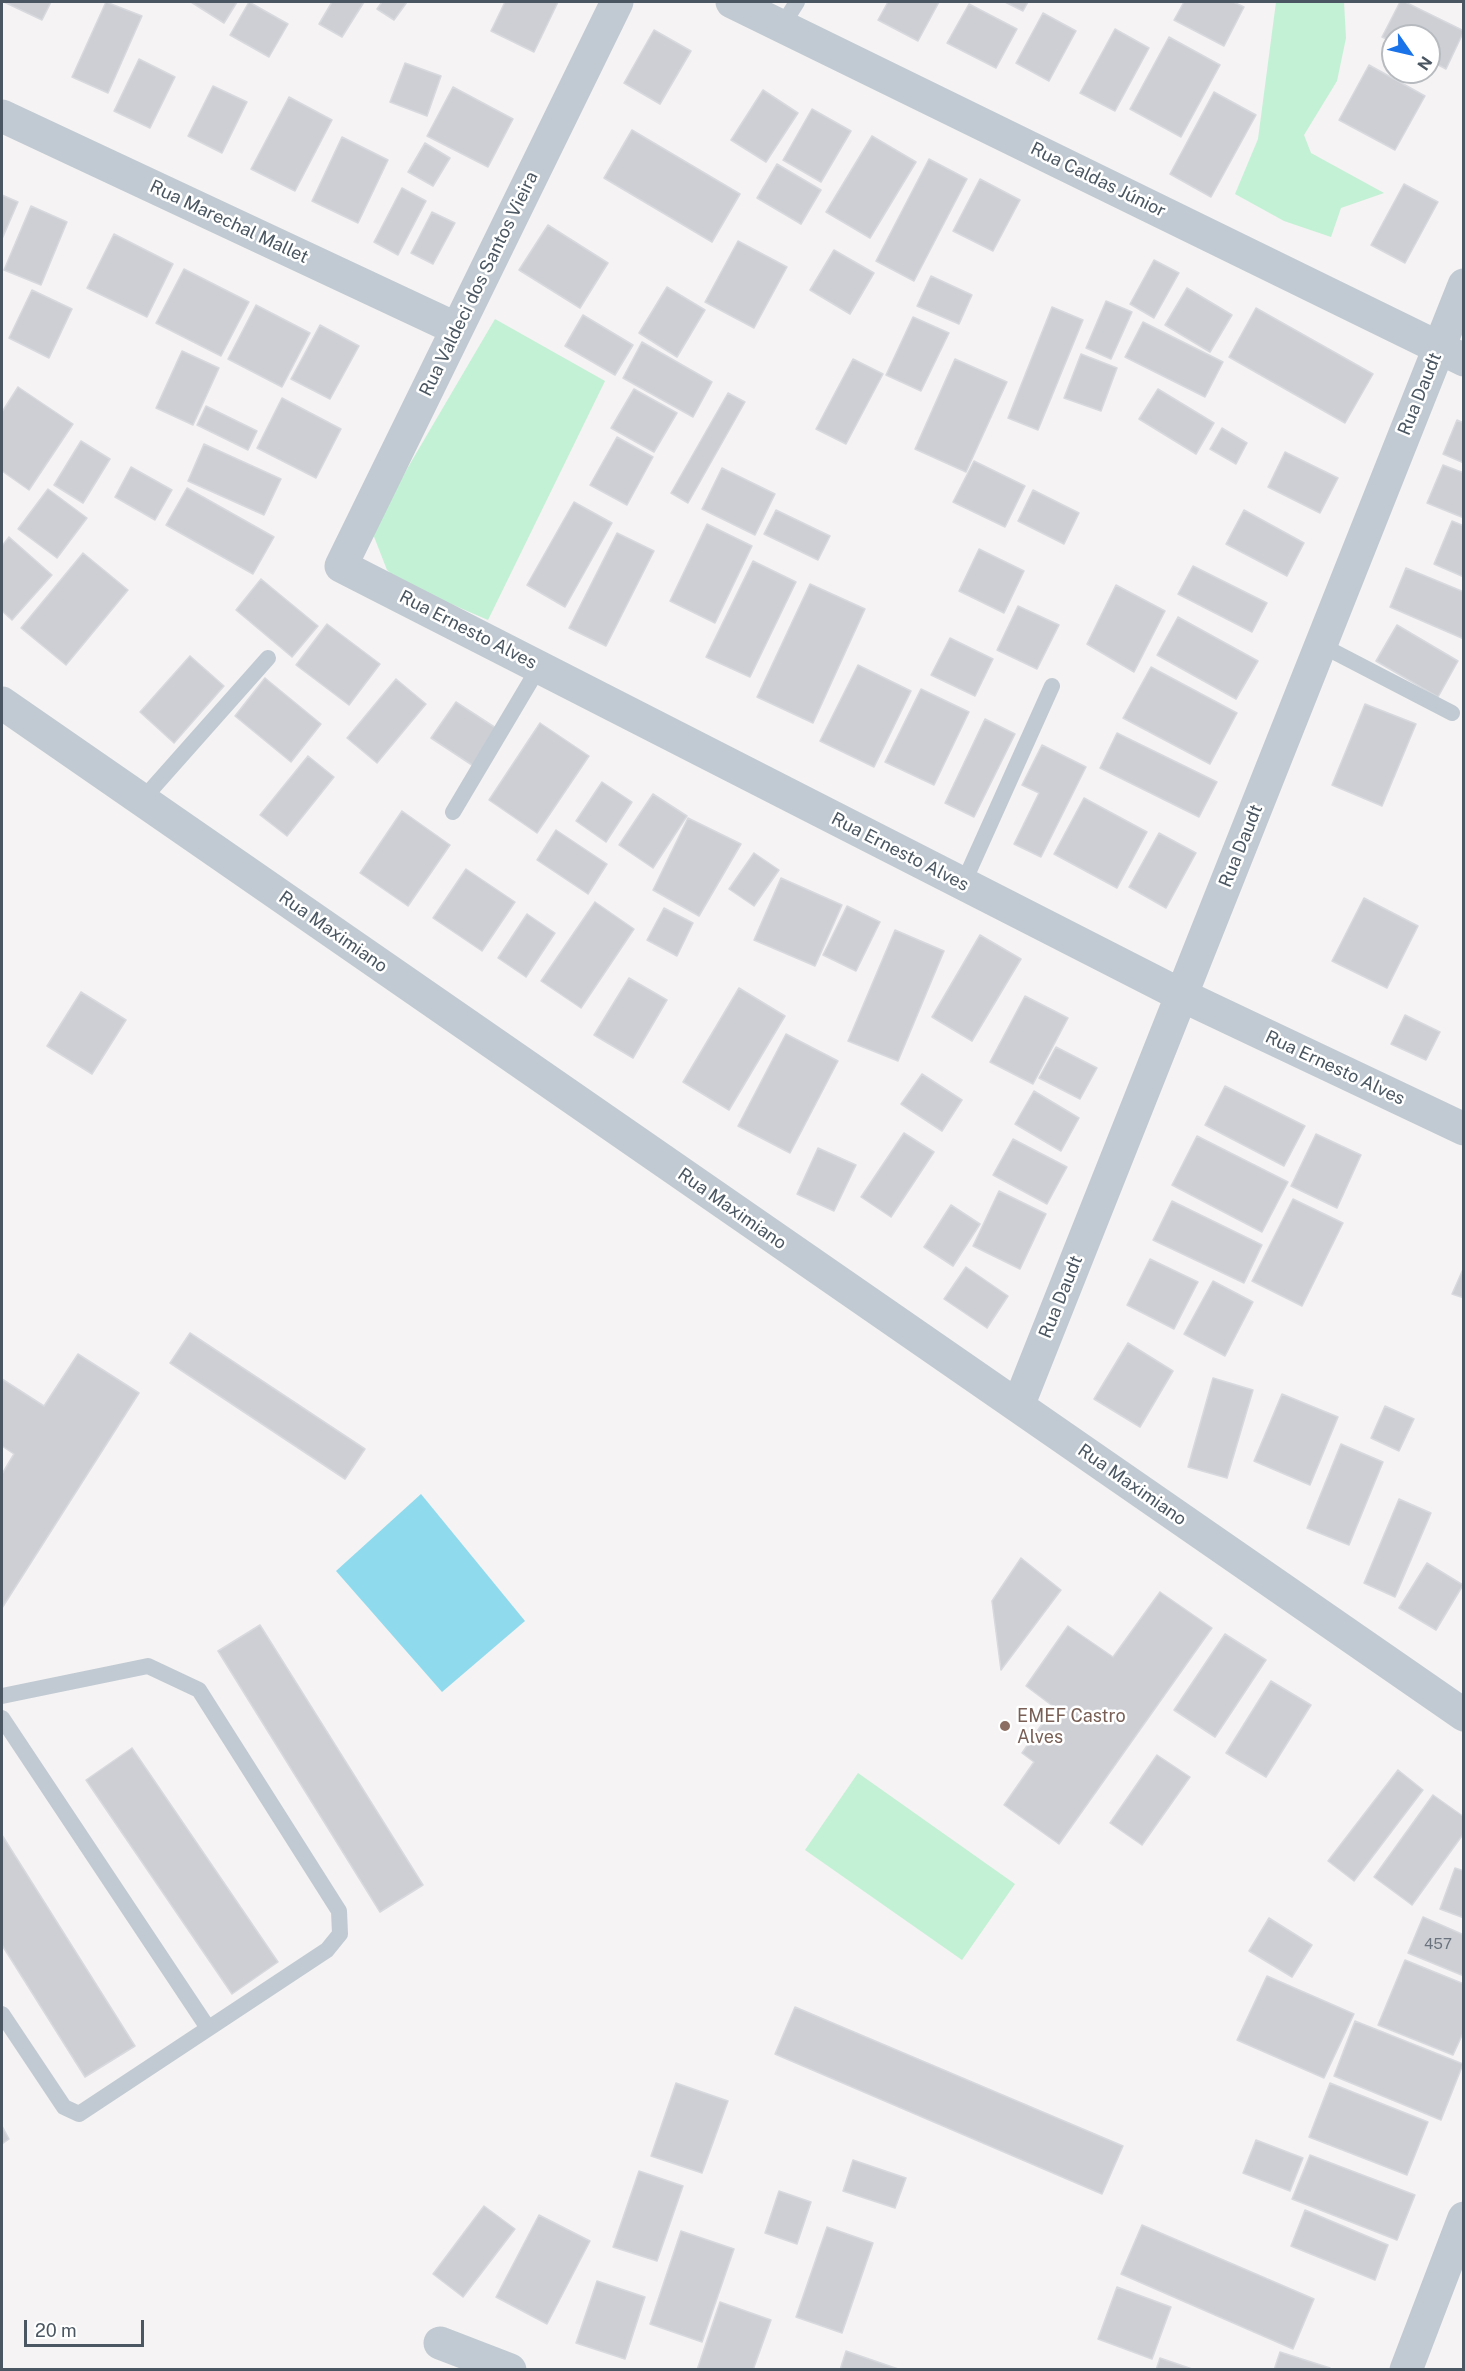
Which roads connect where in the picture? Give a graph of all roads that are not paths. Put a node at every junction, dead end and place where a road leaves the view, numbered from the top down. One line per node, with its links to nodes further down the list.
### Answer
1 (617, 2): 6 (street, Rua Valdeci dos Santos Vieira)
2 (732, 2): 3 (street, Rua Caldas Júnior)
3 (790, 14): 7 (street, Rua Caldas Júnior)
4 (2, 116): 6 (street, Rua Marechal Mallet)
5 (1464, 285): 7 (street, Rua Daudt)
6 (457, 329): 8 (street, Rua Valdeci dos Santos Vieira)
7 (1451, 353): 9 (street, Rua Daudt)
8 (341, 566): 11 (street, Rua Ernesto Alves)
9 (1321, 645): 14 (lane); 18 (street, Rua Daudt)
10 (268, 658): 15 (lane)
11 (539, 667): 16 (lane); 17 (street, Rua Ernesto Alves)
12 (1052, 686): 17 (lane)
13 (2, 702): 15 (street, Rua Maximiano)
14 (1452, 713)
15 (142, 800): 20 (street, Rua Maximiano)
16 (453, 812)
17 (963, 884): 18 (street, Rua Ernesto Alves)
18 (1181, 995): 19 (street, Rua Ernesto Alves); 20 (street, Rua Daudt)
19 (1464, 1129)
20 (1018, 1406): 22 (street, Rua Maximiano)
21 (2, 1696): 25 (lane)
22 (1464, 1715)
23 (2, 1718): 25 (lane)
24 (2, 2013): 25 (lane)
25 (208, 2028)
26 (1464, 2218): 27 (street)
27 (1457, 2254): 30 (street)
28 (440, 2343): 29 (street)
29 (510, 2370)
30 (1406, 2370)

